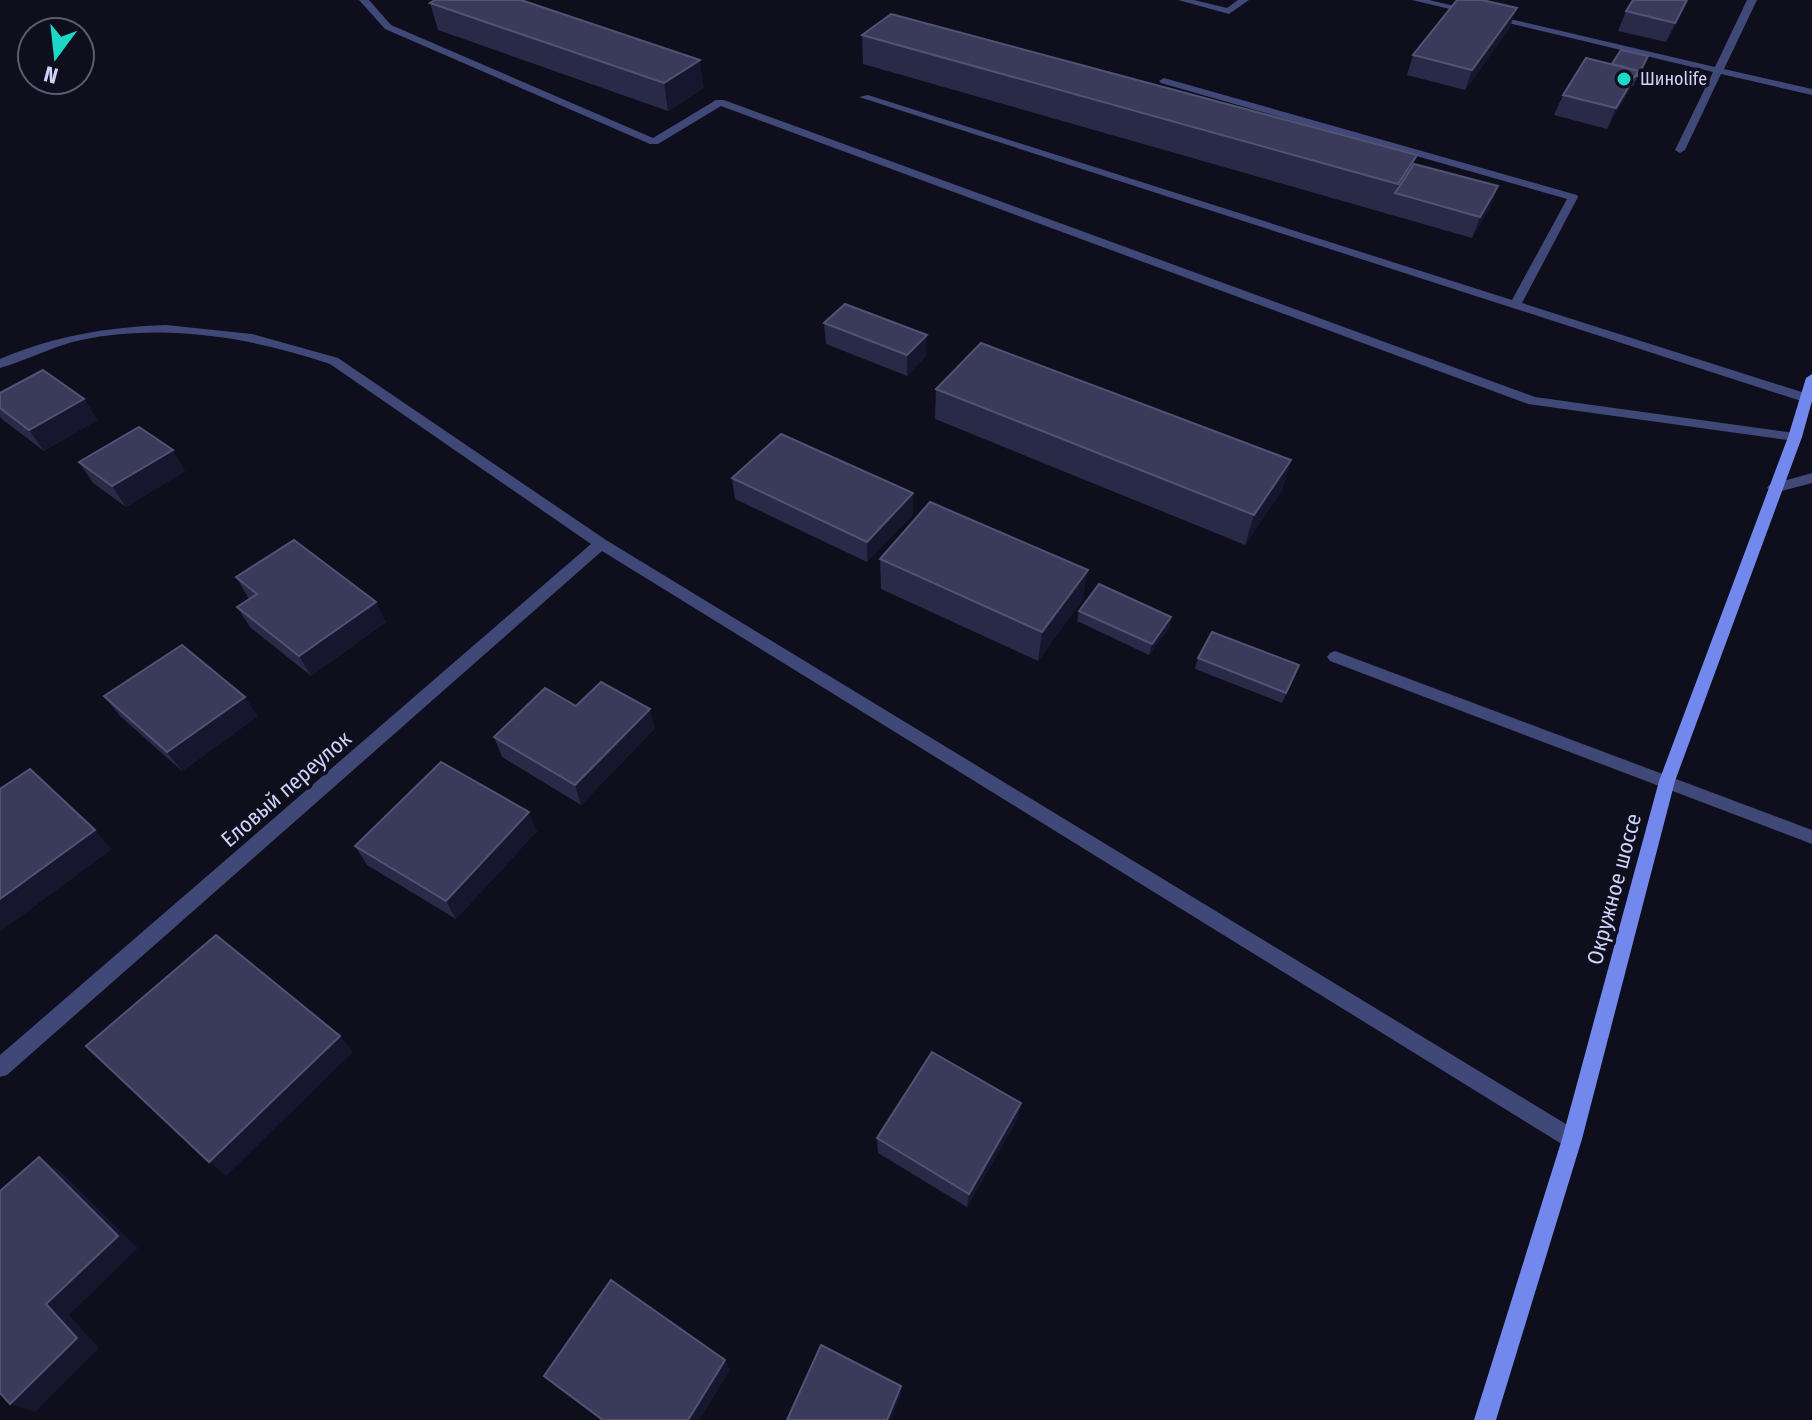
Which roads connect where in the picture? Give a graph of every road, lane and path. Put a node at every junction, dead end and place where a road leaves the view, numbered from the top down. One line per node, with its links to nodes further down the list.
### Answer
1 (364, 0): 15 (street)
2 (1183, 0): 3 (street)
3 (1244, 0)
4 (1417, 0): 6 (street)
5 (1752, 0): 6 (street)
6 (1721, 71): 8 (street); 10 (street)
7 (1164, 81): 11 (street)
8 (1812, 92)
9 (864, 97): 11 (street)
10 (1680, 150)
11 (1516, 304): 14 (street)
12 (0, 364): 18 (street)
13 (1812, 378): 14 (street, Окружное шоссе)
14 (1806, 398): 15 (street, Окружное шоссе)
15 (1795, 437): 17 (street, Окружное шоссе)
16 (1812, 478): 17 (street)
17 (1774, 488): 20 (street, Окружное шоссе)
18 (601, 544): 22 (street, Еловый переулок); 23 (street)
19 (1335, 657): 20 (street)
20 (1667, 781): 21 (street); 23 (street, Окружное шоссе)
21 (1812, 837)
22 (0, 1068)
23 (1572, 1139): 24 (street, Окружное шоссе)
24 (1485, 1420)

